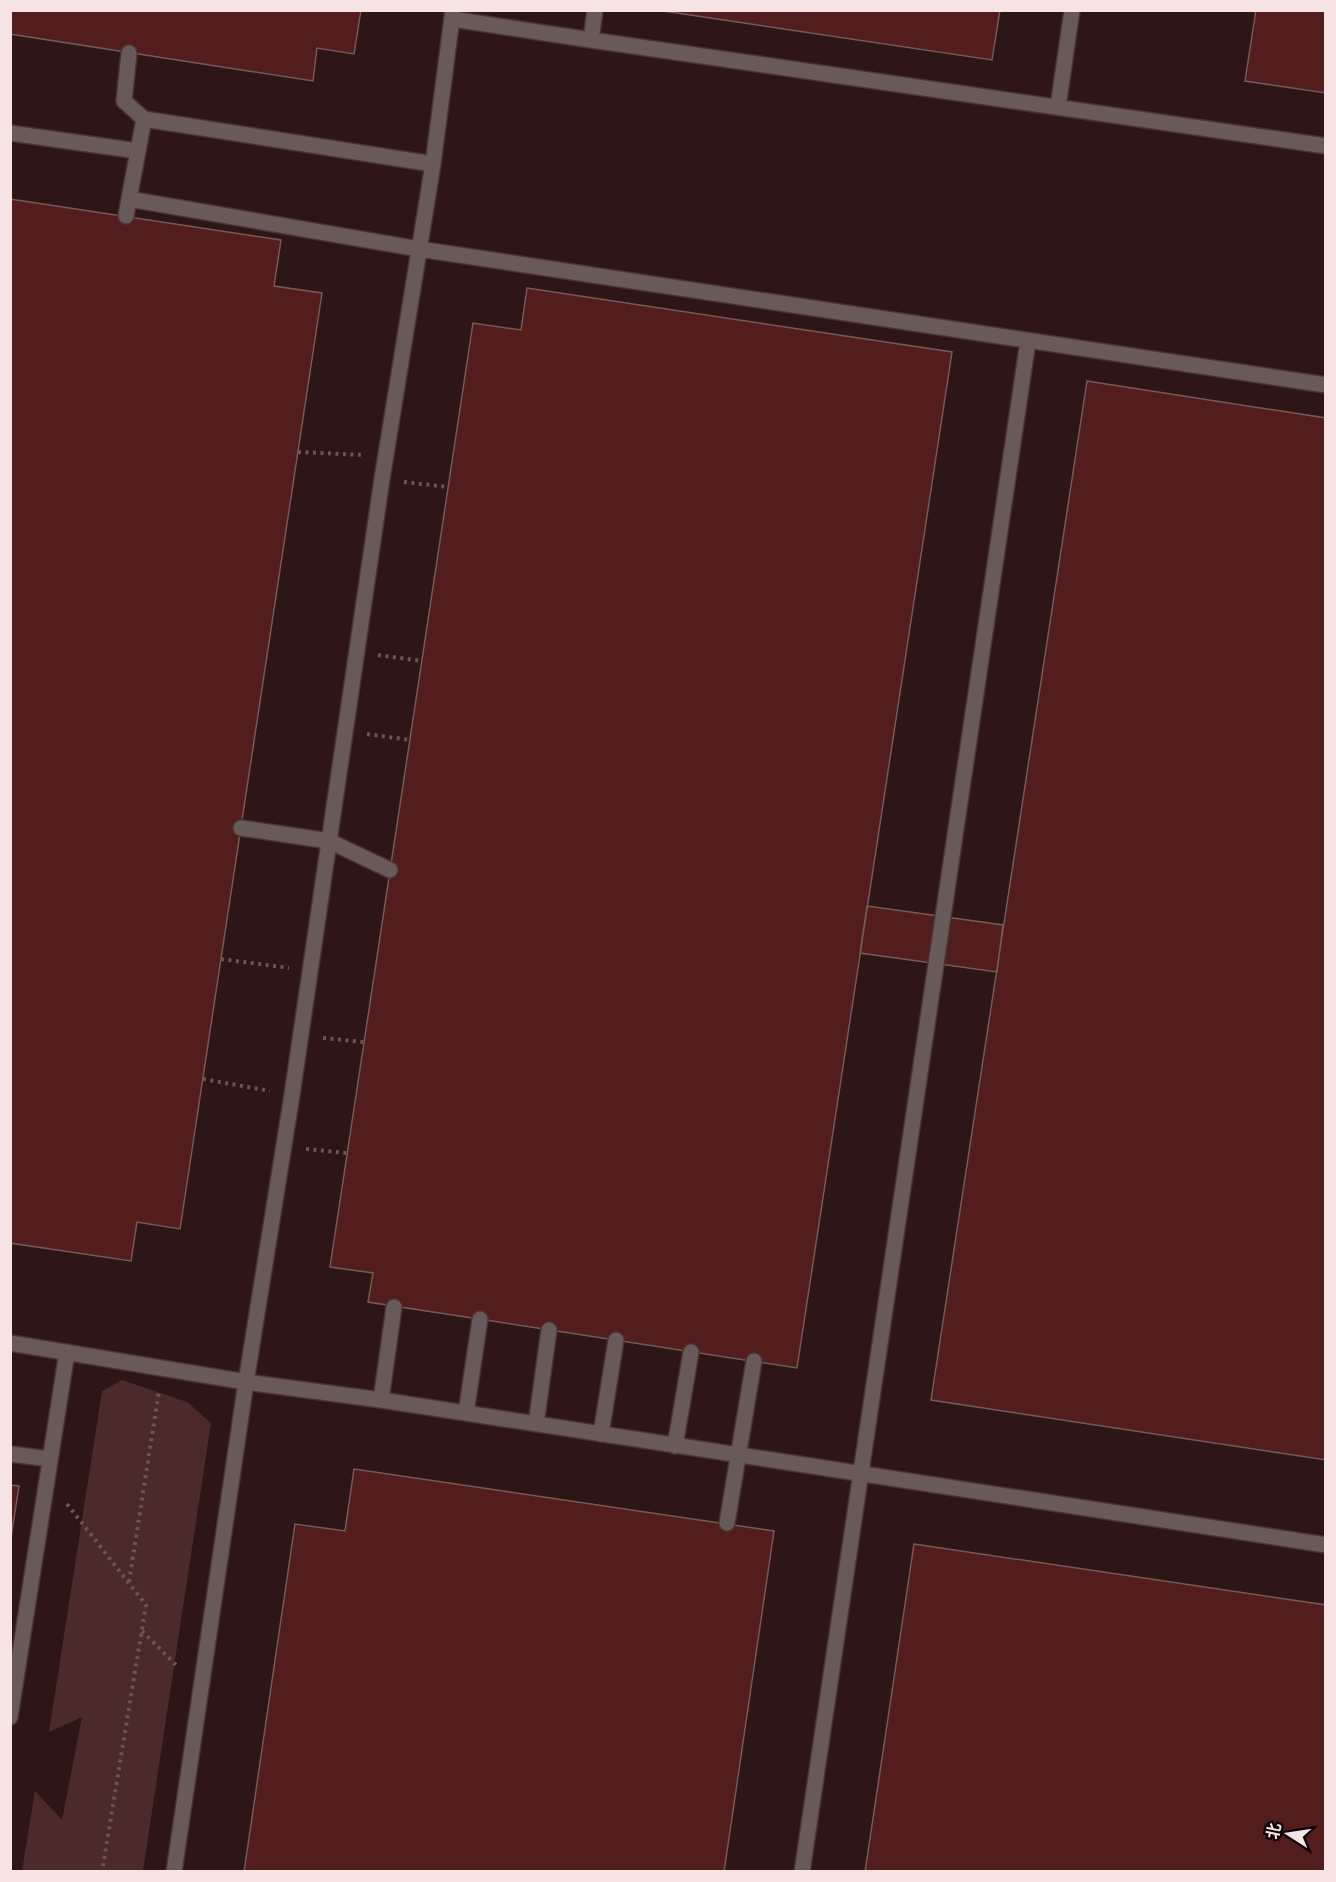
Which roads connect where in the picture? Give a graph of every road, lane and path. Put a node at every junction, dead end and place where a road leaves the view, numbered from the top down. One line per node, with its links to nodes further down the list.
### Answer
1 (595, 10): 4 (lane)
2 (1072, 10): 6 (lane)
3 (452, 15): 4 (lane); 11 (lane)
4 (591, 40): 6 (lane)
5 (129, 53): 7 (lane)
6 (1058, 107): 9 (lane)
7 (144, 119): 10 (lane); 11 (lane)
8 (10, 133): 10 (lane)
9 (1326, 146)
10 (138, 151): 12 (lane)
11 (434, 164): 14 (lane)
12 (129, 199): 13 (lane); 14 (lane)
13 (126, 216)
14 (419, 249): 15 (lane); 18 (lane)
15 (1028, 341): 16 (lane); 54 (lane)
16 (1326, 385)
17 (298, 452): 18 (path)
18 (387, 456): 19 (lane)
19 (382, 479): 20 (path); 21 (lane)
20 (449, 487)
21 (357, 652): 22 (path); 23 (lane)
22 (422, 661)
23 (345, 731): 24 (path); 26 (lane)
24 (410, 740)
25 (241, 828): 26 (lane)
26 (329, 841): 27 (lane); 29 (lane)
27 (390, 870)
28 (221, 959): 29 (path)
29 (310, 972): 30 (lane)
30 (301, 1036): 31 (path); 33 (lane)
31 (364, 1042)
32 (203, 1079): 33 (path)
33 (292, 1095): 34 (lane)
34 (284, 1147): 35 (path); 45 (lane)
35 (347, 1154)
36 (394, 1307): 46 (lane)
37 (480, 1320): 47 (lane)
38 (549, 1330): 48 (lane)
39 (616, 1340): 49 (lane)
40 (10, 1343): 41 (lane)
41 (67, 1352): 44 (lane); 53 (lane)
42 (692, 1352): 50 (lane)
43 (754, 1361): 52 (lane)
44 (162, 1368): 45 (lane); 58 (path)
45 (246, 1382): 46 (lane); 60 (lane)
46 (381, 1400): 47 (lane)
47 (466, 1413): 48 (lane)
48 (536, 1424): 49 (lane)
49 (601, 1434): 50 (lane)
50 (675, 1446): 52 (lane)
51 (10, 1454): 53 (lane)
52 (739, 1455): 54 (lane); 56 (lane)
53 (50, 1459): 55 (lane)
54 (861, 1474): 57 (lane); 64 (lane)
55 (46, 1481): 58 (path); 61 (lane)
56 (727, 1523)
57 (1326, 1545)
58 (129, 1583): 59 (path)
59 (141, 1631): 60 (path); 62 (path)
60 (201, 1689): 63 (lane)
61 (10, 1717)
62 (102, 1872)
63 (174, 1872)
64 (802, 1872)

